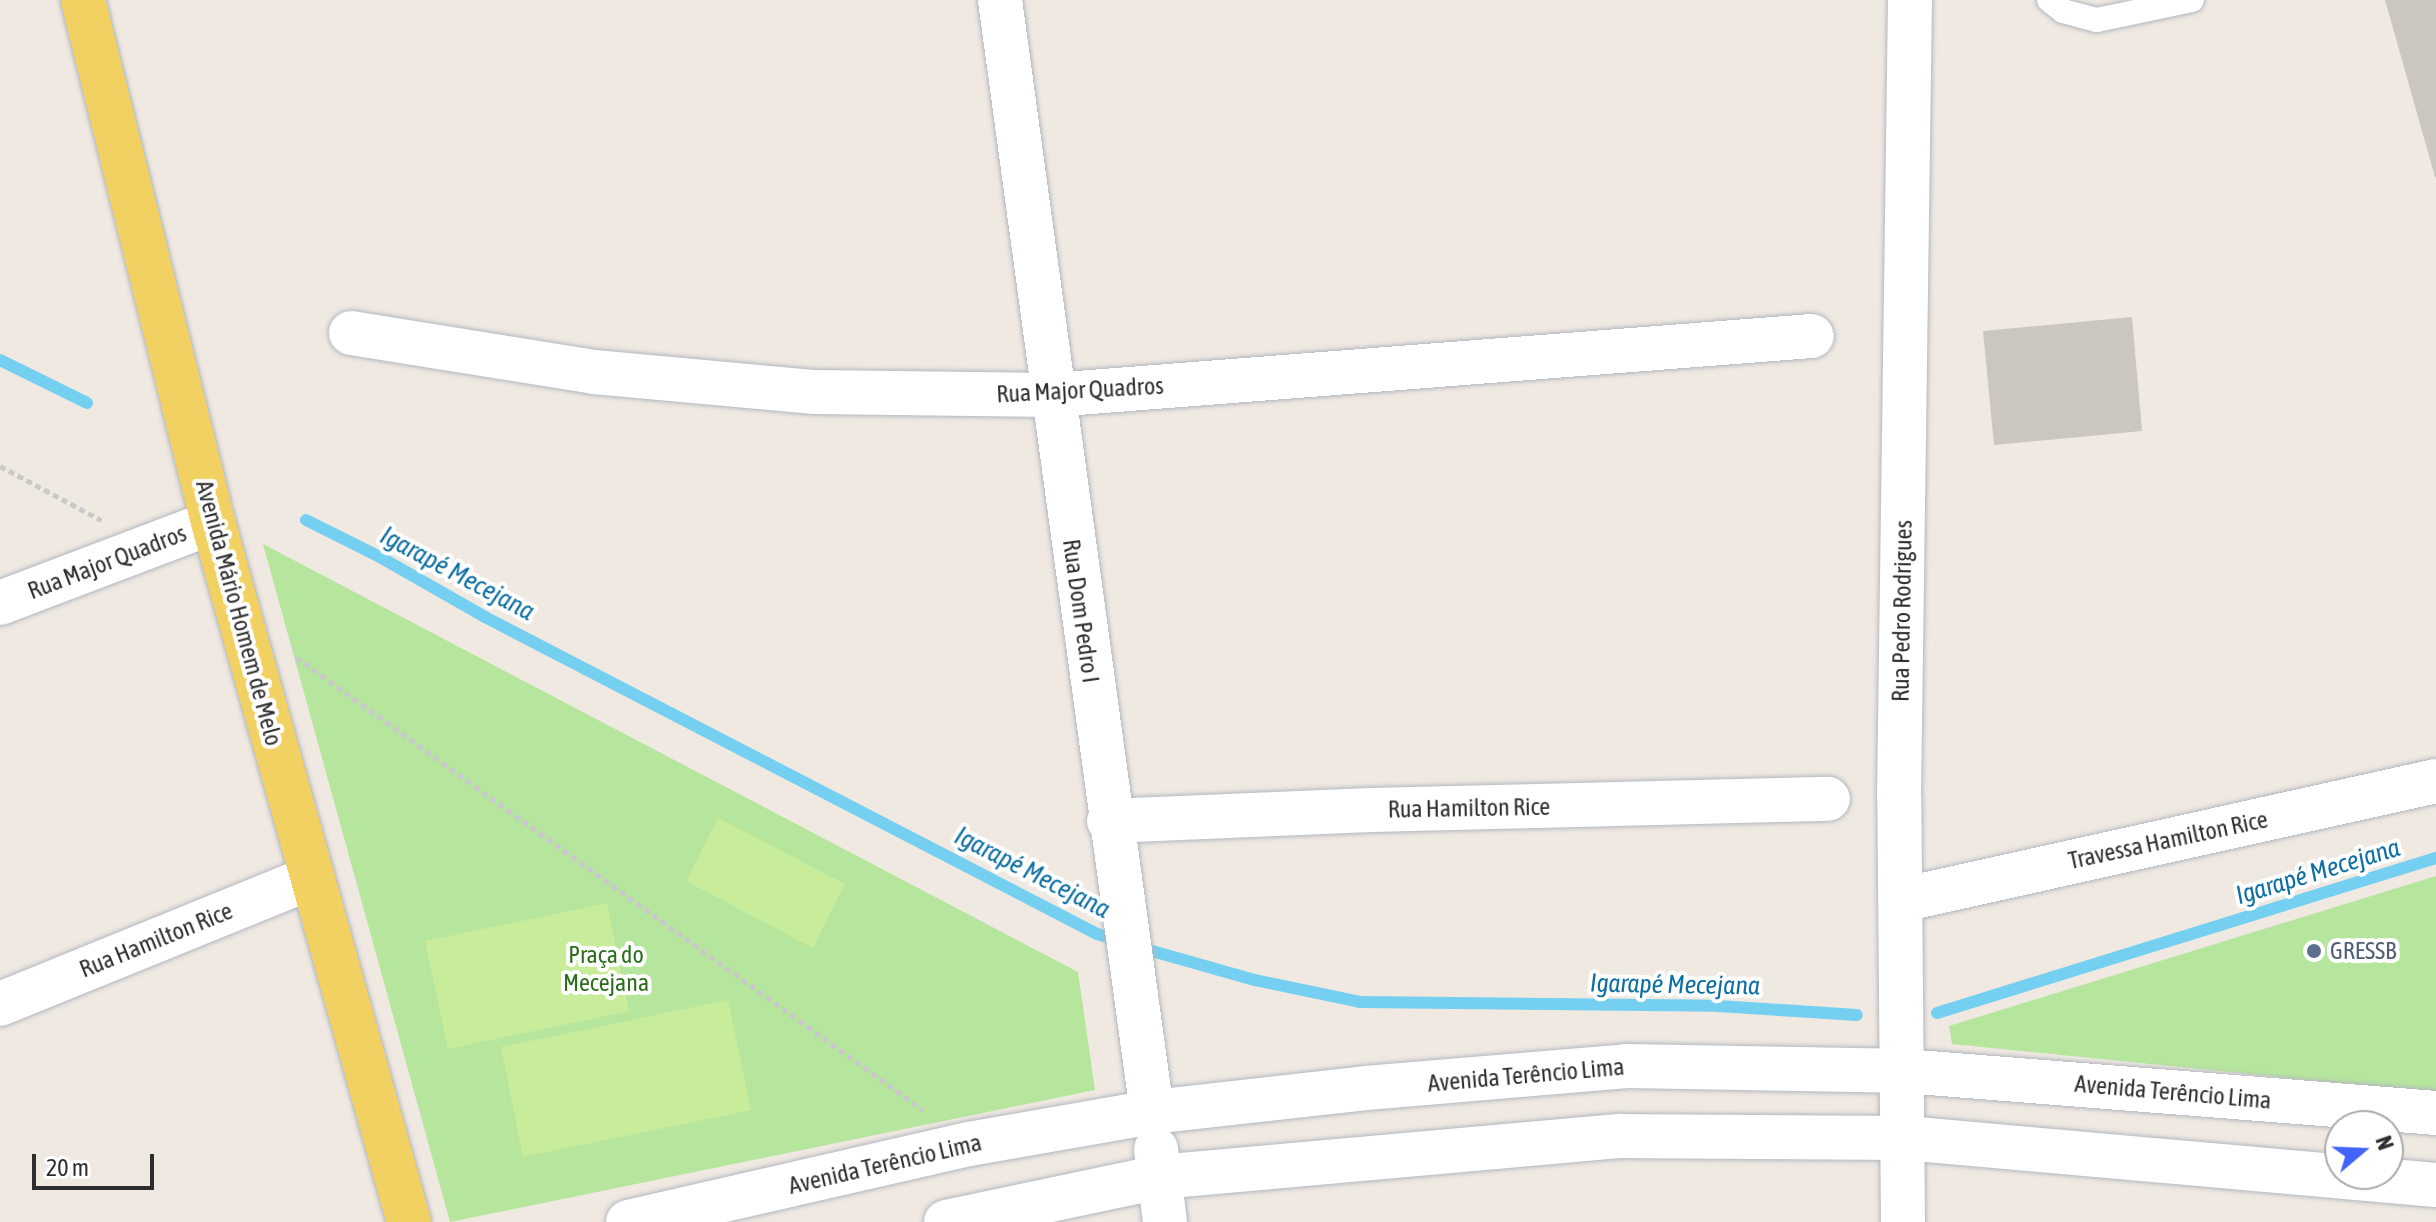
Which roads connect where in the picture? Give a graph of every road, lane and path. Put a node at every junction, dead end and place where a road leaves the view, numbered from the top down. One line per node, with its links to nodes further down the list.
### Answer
1 (83, 0): 10 (main road, Avenida Mário Homem de Melo)
2 (1000, 0): 8 (street, Rua Dom Pedro I)
3 (1910, 0): 18 (street, Rua Pedro Rodrigues)
4 (2049, 0): 5 (lane)
5 (2192, 0)
6 (351, 333): 8 (street, Rua Major Quadros)
7 (1812, 336): 8 (street, Rua Major Quadros)
8 (1052, 395): 16 (street, Rua Dom Pedro I)
9 (0, 466): 11 (path)
10 (213, 522): 11 (street, Rua Major Quadros); 17 (main road, Avenida Mário Homem de Melo)
11 (147, 545): 12 (street, Rua Major Quadros)
12 (0, 603)
13 (291, 653): 24 (path)
14 (2436, 781): 18 (street, Travessa Hamilton Rice)
15 (1828, 799): 16 (street, Rua Hamilton Rice)
16 (1109, 821): 21 (street, Rua Dom Pedro I)
17 (312, 877): 19 (street, Rua Hamilton Rice); 27 (main road, Avenida Mário Homem de Melo)
18 (1901, 911): 20 (street, Rua Pedro Rodrigues)
19 (0, 1004)
20 (1904, 1062): 21 (street, Avenida Terêncio Lima); 22 (street, Avenida Terêncio Lima); 23 (street, Rua Pedro Rodrigues)
21 (1152, 1112): 24 (street, Avenida Terêncio Lima); 25 (street, Rua Dom Pedro I)
22 (2436, 1113)
23 (1905, 1138): 25 (street); 26 (street); 31 (street, Rua Pedro Rodrigues)
24 (969, 1144): 28 (street, Avenida Terêncio Lima)
25 (1159, 1177): 29 (street); 30 (street, Rua Dom Pedro I)
26 (2436, 1185)
27 (409, 1222)
28 (628, 1222)
29 (946, 1222)
30 (1165, 1222)
31 (1903, 1222)

